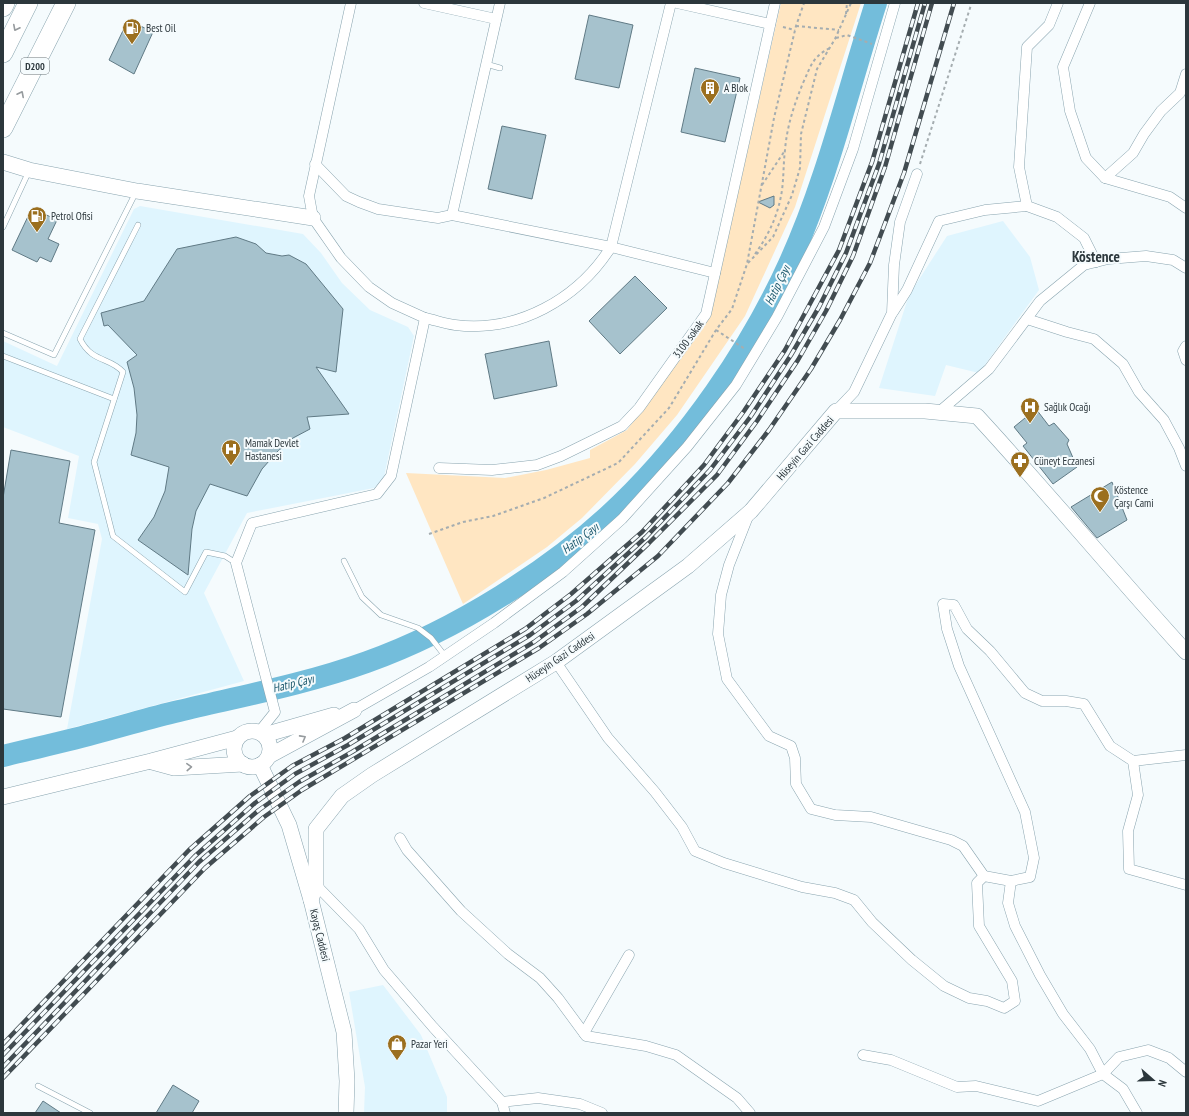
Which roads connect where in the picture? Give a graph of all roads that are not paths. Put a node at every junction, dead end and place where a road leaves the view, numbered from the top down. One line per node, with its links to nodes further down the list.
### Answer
1 (5, 3): 13 (highway)
2 (28, 3): 16 (highway, one-way to 16)
3 (66, 3): 20 (highway, D200, one-way to 3)
4 (351, 3): 22 (street)
5 (424, 3): 14 (street)
6 (500, 3): 14 (street)
7 (671, 3): 33 (street)
8 (677, 3): 15 (street)
9 (775, 3): 15 (street, 3100 sokak)
10 (895, 3): 53 (street)
11 (1058, 3): 27 (street)
12 (1090, 3): 25 (street)
13 (3, 7)
14 (496, 19): 17 (street)
15 (770, 24): 36 (street, 3100 sokak)
16 (3, 53)
17 (486, 64): 18 (lane); 29 (street)
18 (500, 68)
19 (1186, 74): 25 (street)
20 (3, 128)
21 (3, 162): 23 (street)
22 (316, 164): 29 (street); 30 (street)
23 (29, 170): 26 (street); 32 (lane)
24 (917, 174): 37 (street)
25 (1105, 178): 28 (street)
26 (137, 191): 30 (street); 40 (lane)
27 (1027, 206): 34 (street); 37 (street)
28 (1186, 208)
29 (452, 215): 33 (street)
30 (312, 218): 38 (street)
31 (138, 225): 44 (lane)
32 (3, 227)
33 (612, 247): 36 (street); 38 (street)
34 (1096, 262): 35 (street); 39 (street)
35 (1186, 268)
36 (715, 273): 48 (street, 3100 sokak)
37 (892, 313): 45 (street)
38 (426, 318): 51 (street)
39 (1027, 318): 46 (street); 47 (street)
40 (3, 333)
41 (1186, 346): 43 (street)
42 (3, 356): 44 (lane)
43 (1186, 360)
44 (114, 399): 51 (lane)
45 (836, 411): 46 (street); 49 (street, Hüseyin Gazi Caddesi)
46 (940, 412): 52 (street)
47 (1186, 466)
48 (439, 468)
49 (751, 511): 54 (street, Hüseyin Gazi Caddesi); 65 (street)
50 (344, 561): 53 (lane)
51 (236, 563): 56 (street)
52 (1186, 652)
53 (445, 656): 55 (street)
54 (556, 662): 65 (street); 68 (street, Hüseyin Gazi Caddesi)
55 (354, 710): 56 (street); 60 (street, one-way to 55)
56 (261, 733): 57 (street); 60 (street)
57 (237, 738): 59 (street); 62 (street)
58 (1186, 755): 61 (street)
59 (151, 761): 62 (street, one-way to 62); 63 (street)
60 (265, 761): 62 (street); 69 (street, Kayaş Caddesi)
61 (1133, 761): 66 (street); 67 (street)
62 (243, 764)
63 (3, 797)
64 (400, 838): 71 (street)
65 (984, 876): 66 (street)
66 (1011, 880): 74 (street)
67 (1186, 885)
68 (316, 886): 69 (street, Hüseyin Gazi Caddesi); 76 (street)
69 (311, 900): 78 (street, Kayaş Caddesi)
70 (629, 954): 71 (street)
71 (584, 1033): 82 (street)
72 (863, 1055): 74 (street)
73 (1186, 1072): 74 (street)
74 (1103, 1074): 83 (street)
75 (38, 1086): 77 (lane)
76 (502, 1102): 79 (street); 80 (street); 81 (street)
77 (90, 1113)
78 (346, 1113)
79 (496, 1113)
80 (505, 1113)
81 (602, 1113)
82 (750, 1113)
83 (1137, 1113)

